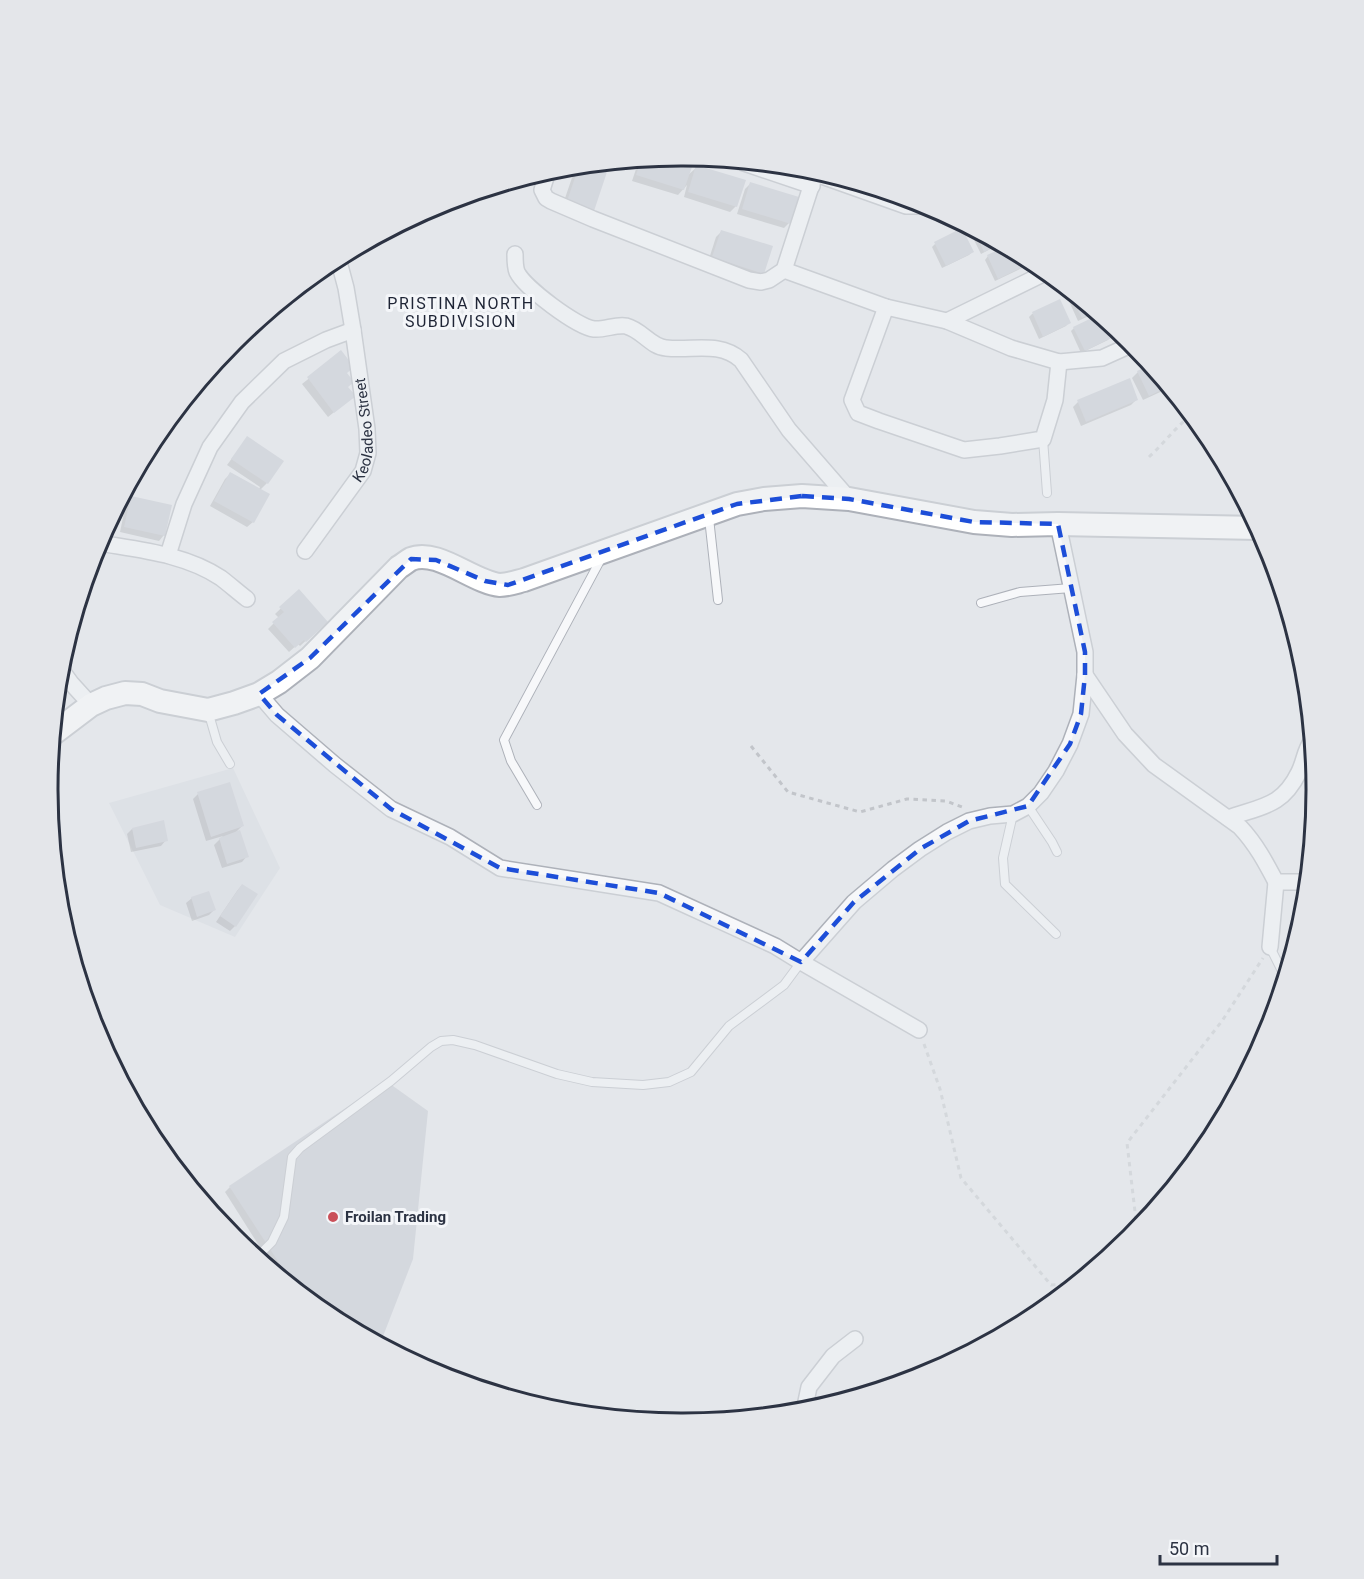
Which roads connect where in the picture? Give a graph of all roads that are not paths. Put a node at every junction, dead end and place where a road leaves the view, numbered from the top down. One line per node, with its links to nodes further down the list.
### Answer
1 (814, 180): 5 (street)
2 (545, 182): 5 (street)
3 (514, 254): 14 (street)
4 (341, 268): 9 (street, Keoladeo Street)
5 (784, 270): 7 (street)
6 (1037, 278): 8 (street)
7 (886, 307): 8 (street); 12 (street)
8 (947, 321): 11 (street)
9 (353, 330): 19 (street, Keoladeo Street); 21 (street)
10 (1123, 349): 11 (street)
11 (1059, 362): 12 (street)
12 (1043, 439): 13 (lane)
13 (1047, 493)
14 (849, 499): 15 (street); 16 (street)
15 (708, 513): 20 (street); 24 (lane)
16 (1058, 524): 17 (street); 22 (street)
17 (1247, 528)
18 (109, 545): 21 (street)
19 (305, 551)
20 (605, 551): 28 (street); 34 (lane)
21 (168, 555): 23 (street)
22 (1071, 588): 25 (lane); 26 (street)
23 (247, 599)
24 (718, 600)
25 (981, 603)
26 (1085, 675): 35 (street); 37 (street)
27 (68, 678): 29 (street)
28 (258, 694): 30 (street); 43 (street)
29 (90, 705): 30 (street); 31 (street)
30 (208, 710): 33 (lane)
31 (62, 727)
32 (1304, 756): 37 (street)
33 (230, 764)
34 (537, 805)
35 (1029, 806): 36 (street); 38 (lane)
36 (1013, 813): 41 (lane); 43 (street)
37 (1228, 818): 39 (street)
38 (1057, 852)
39 (1276, 882): 40 (street); 42 (street)
40 (1298, 882)
41 (1056, 934)
42 (1270, 947): 44 (lane)
43 (801, 963): 45 (street); 46 (lane)
44 (1280, 965)
45 (919, 1030)
46 (263, 1251)
47 (855, 1339): 48 (street)
48 (806, 1400)

